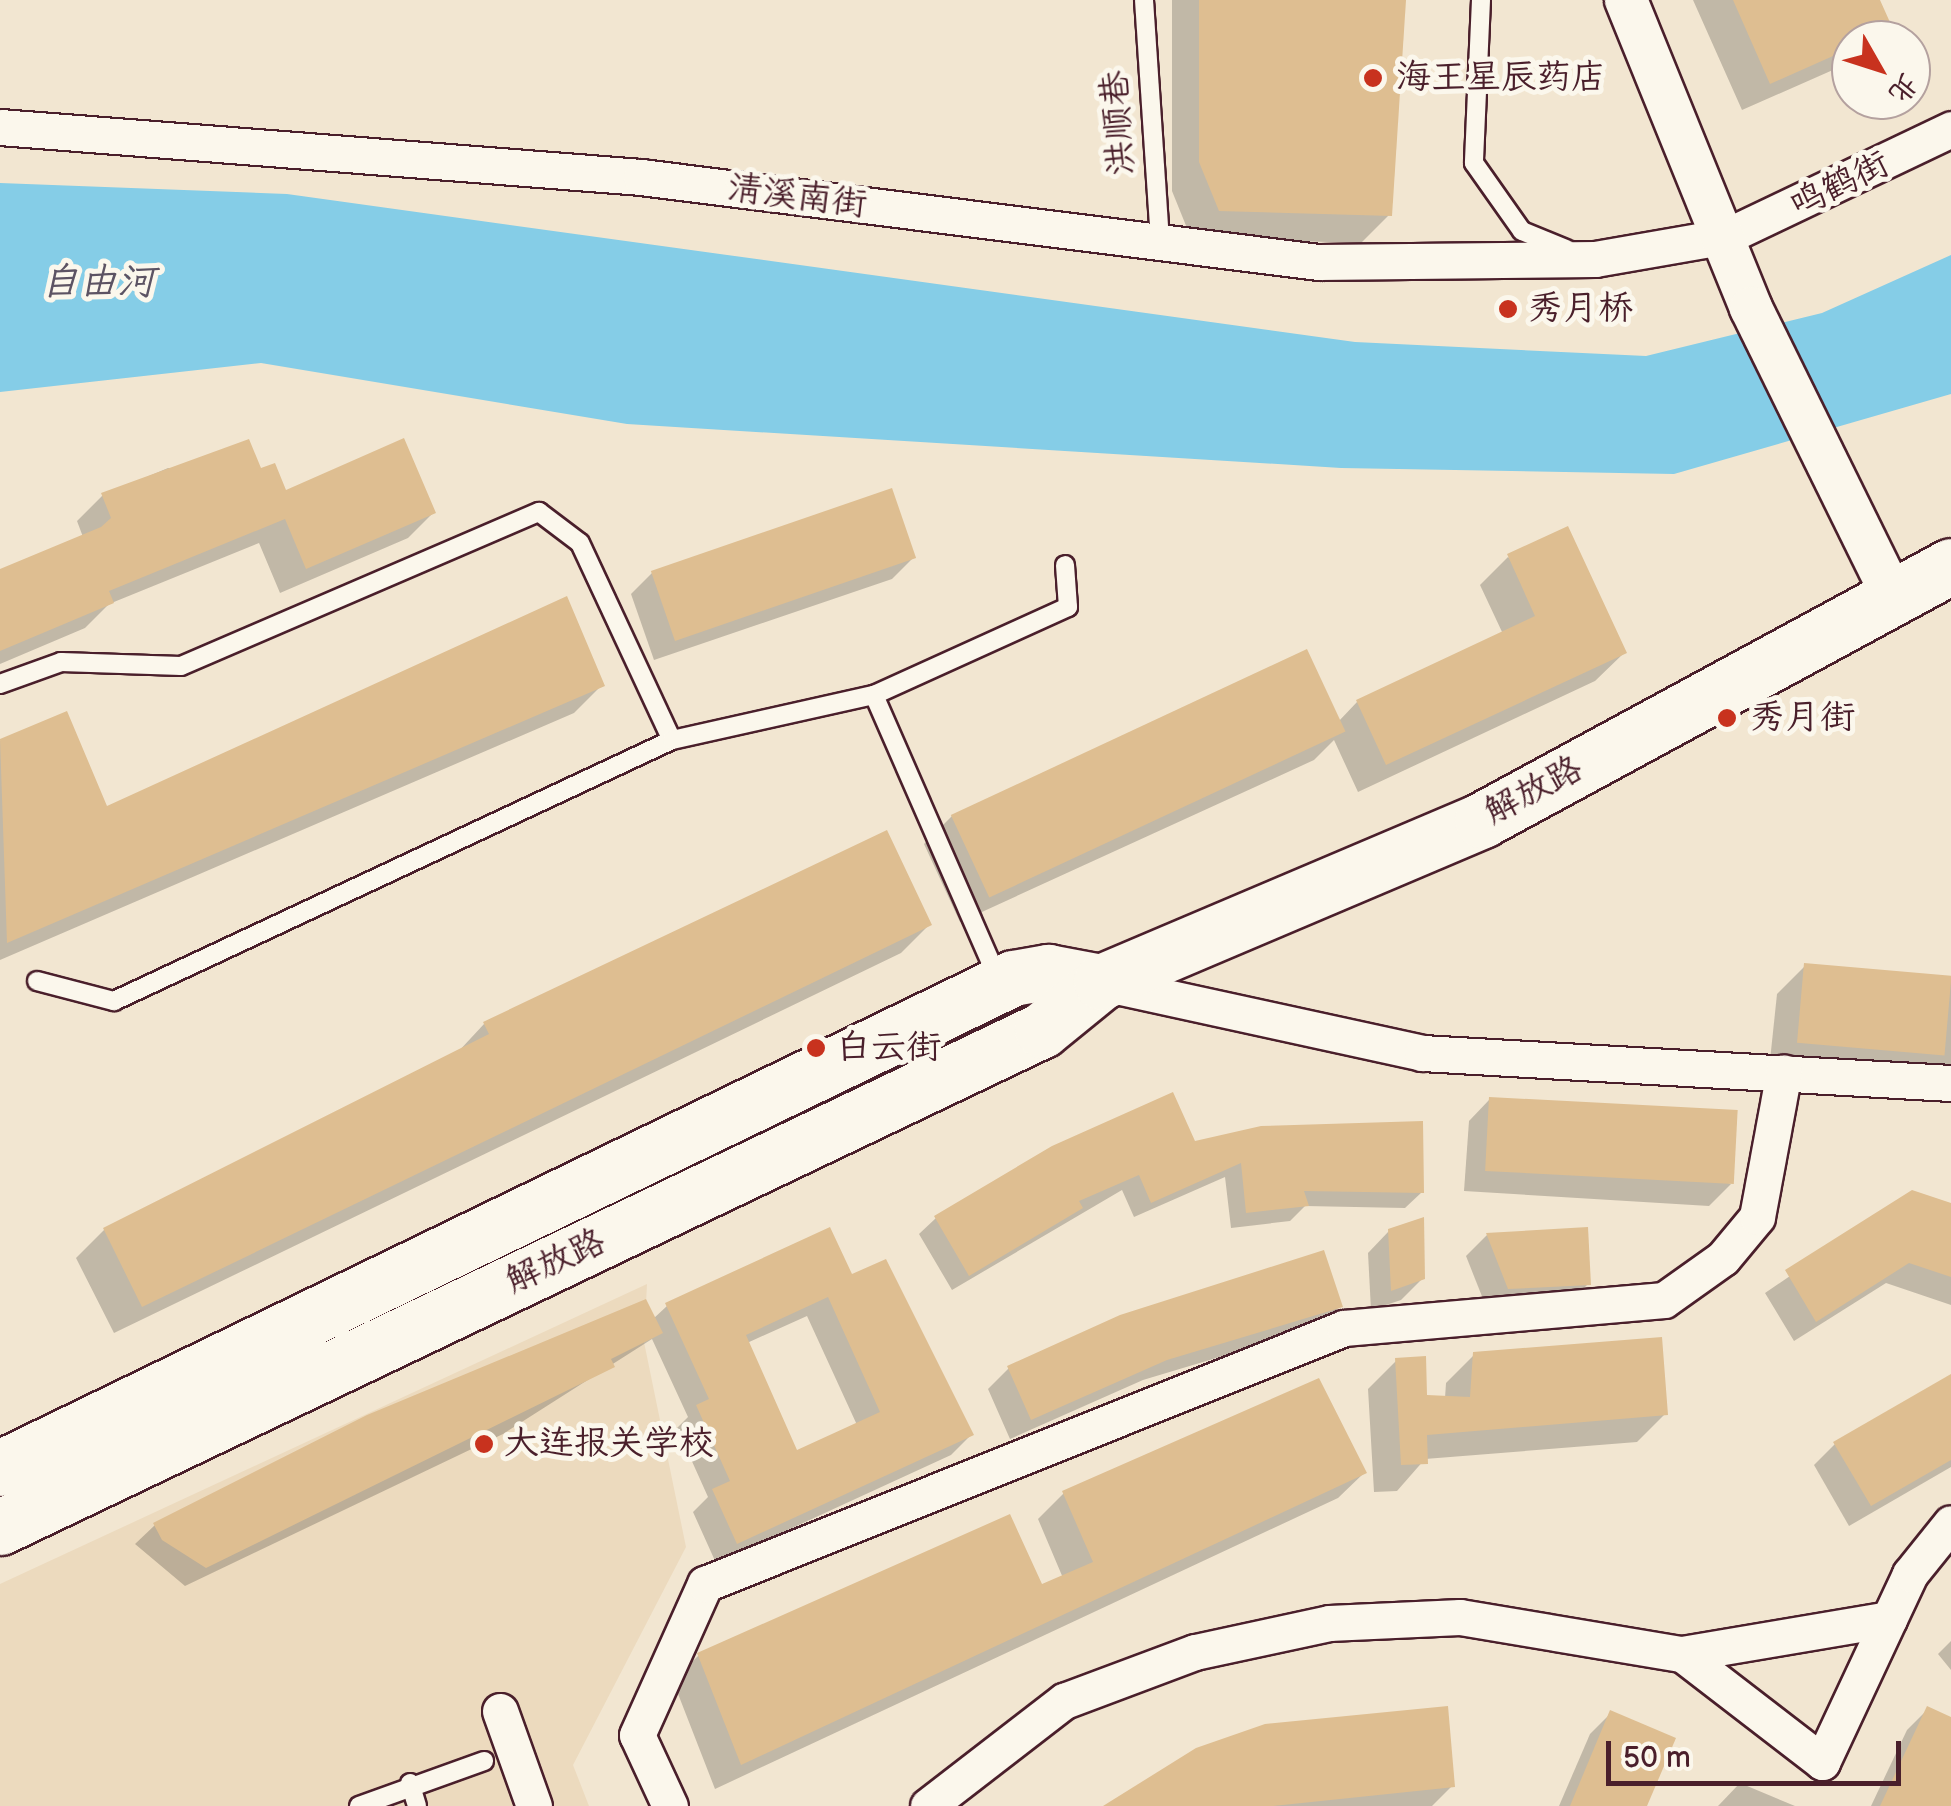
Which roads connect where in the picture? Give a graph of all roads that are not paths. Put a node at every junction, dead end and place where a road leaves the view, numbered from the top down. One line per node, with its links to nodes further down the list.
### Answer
1 (1144, 0): 7 (lane, 洪顺巷)
2 (1481, 0): 8 (lane)
3 (1626, 0): 6 (street)
4 (0, 126): 7 (street, 清溪南街)
5 (1951, 130): 6 (street, 鸣鹤街)
6 (1727, 236): 8 (street, 鸣鹤街); 11 (street)
7 (1160, 242): 8 (street, 清溪南街)
8 (1595, 259)
9 (1065, 565): 13 (lane)
10 (1951, 566): 11 (main road, 解放路)
11 (1893, 597): 16 (main road, 解放路)
12 (0, 684): 14 (lane)
13 (874, 696): 14 (lane); 17 (lane)
14 (672, 740): 15 (lane)
15 (37, 981)
16 (1101, 982): 17 (main road, 解放路); 18 (street); 22 (main road, 解放路)
17 (1000, 984): 20 (main road, 解放路)
18 (1784, 1072): 19 (street); 31 (street)
19 (1951, 1083)
20 (0, 1468)
21 (1951, 1523): 23 (street)
22 (0, 1526)
23 (1889, 1619): 24 (street); 24 (street)
24 (1682, 1654): 32 (street)
25 (500, 1711): 30 (street)
26 (484, 1761): 27 (lane)
27 (410, 1784): 28 (lane); 29 (lane)
28 (359, 1806)
29 (417, 1806)
30 (534, 1806)
31 (670, 1806)
32 (928, 1806)

